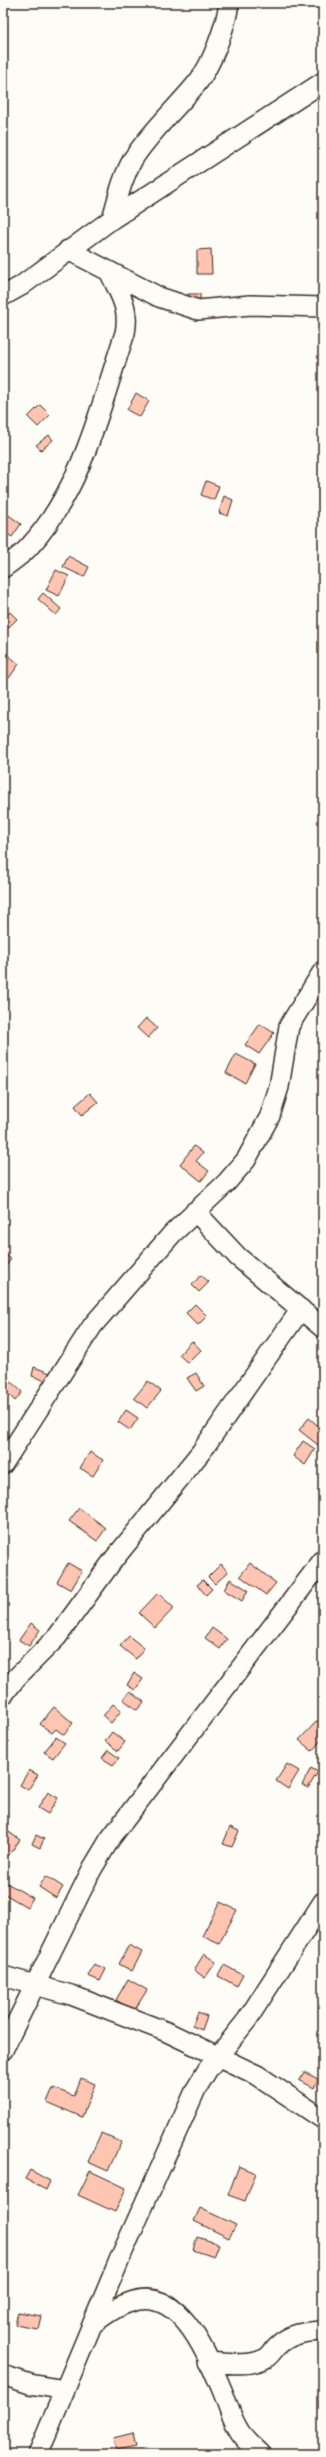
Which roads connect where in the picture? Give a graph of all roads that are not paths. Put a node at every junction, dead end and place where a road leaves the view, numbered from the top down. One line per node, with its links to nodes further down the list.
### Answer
1 (229, 3): 3 (street)
2 (323, 82): 3 (street)
3 (112, 219): 4 (street)
4 (68, 250): 5 (street); 6 (street)
5 (110, 272): 7 (street); 8 (street)
6 (3, 296)
7 (323, 307)
8 (3, 568)
9 (323, 971): 10 (street)
10 (195, 1211): 11 (street); 13 (street)
11 (301, 1309): 12 (street); 15 (street)
12 (323, 1328)
13 (3, 1464)
14 (323, 1560): 18 (street)
15 (3, 1696)
16 (323, 1902): 20 (street)
17 (3, 1976): 18 (street)
18 (34, 1984): 19 (street); 20 (street)
19 (3, 2050)
20 (218, 2057): 21 (street); 22 (street)
21 (323, 2119)
22 (94, 2323): 24 (street); 26 (street)
23 (323, 2331): 24 (street)
24 (208, 2362): 28 (street)
25 (3, 2375): 26 (street)
26 (65, 2390): 27 (street)
27 (38, 2454)
28 (261, 2454)

